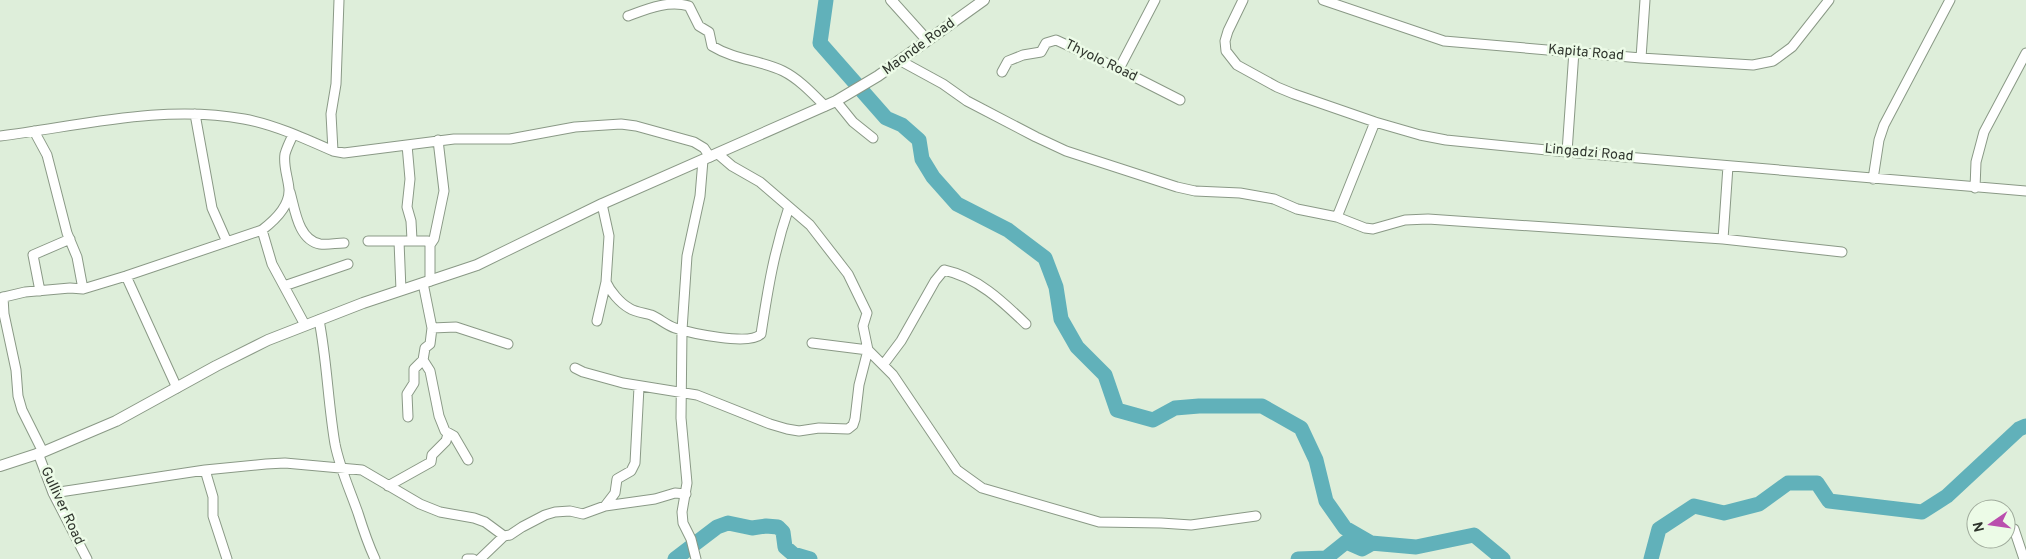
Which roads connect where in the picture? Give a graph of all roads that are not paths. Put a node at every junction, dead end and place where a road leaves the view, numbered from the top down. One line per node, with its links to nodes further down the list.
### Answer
1 (338, 0): 29 (street)
2 (891, 0): 11 (street)
3 (984, 0): 11 (street, Maonde Road)
4 (1155, 0): 16 (street)
5 (1243, 0): 22 (street, Lingadzi Road)
6 (1323, 0): 12 (street, Kapita Road)
7 (1645, 0): 14 (street)
8 (1829, 0): 14 (street, Kapita Road)
9 (1950, 0): 33 (street)
10 (628, 16): 20 (street)
11 (927, 40): 15 (street, Maonde Road)
12 (1574, 51): 14 (street, Kapita Road); 30 (street)
13 (2026, 53): 34 (street)
14 (1641, 58)
15 (899, 60): 19 (street, Maonde Road); 39 (street)
16 (1119, 69): 17 (street, Thyolo Road); 18 (street, Thyolo Road)
17 (1002, 72)
18 (1180, 100)
19 (836, 101): 20 (street, Maonde Road); 26 (street)
20 (825, 106): 31 (street, Maonde Road)
21 (195, 114): 23 (street); 25 (street); 46 (street)
22 (1375, 122): 30 (street, Lingadzi Road); 39 (street)
23 (34, 131): 24 (street); 41 (street)
24 (0, 136)
25 (293, 136): 29 (street); 35 (street)
26 (873, 138)
27 (438, 140): 28 (street); 31 (street); 48 (street)
28 (406, 145): 29 (street); 42 (street)
29 (334, 151)
30 (1567, 152): 32 (street, Lingadzi Road)
31 (710, 157): 37 (street, Maonde Road); 38 (street); 64 (street)
32 (1728, 166): 33 (street, Lingadzi Road); 43 (street)
33 (1873, 179): 34 (street, Lingadzi Road)
34 (1975, 188): 36 (street, Lingadzi Road)
35 (289, 189): 40 (street); 47 (street)
36 (2026, 191)
37 (602, 204): 52 (street, Maonde Road); 53 (street)
38 (789, 207): 64 (street); 67 (street)
39 (1337, 217): 43 (street)
40 (262, 230): 46 (street); 54 (street)
41 (70, 240): 55 (street); 57 (street)
42 (412, 240): 45 (street); 48 (street)
43 (1724, 240): 49 (street)
44 (368, 241): 45 (street)
45 (399, 241): 56 (street)
46 (227, 242): 51 (street)
47 (344, 243)
48 (430, 245): 52 (street)
49 (1842, 252)
50 (348, 264): 54 (street)
51 (126, 276): 55 (street); 72 (street)
52 (427, 282): 56 (street, Maonde Road); 63 (street)
53 (606, 282): 60 (street); 64 (street)
54 (284, 286): 62 (street)
55 (82, 289): 57 (street)
56 (401, 290): 59 (street, Maonde Road)
57 (40, 291): 58 (street)
58 (1, 297): 76 (street, Gulliver Road)
59 (319, 320): 62 (street, Maonde Road); 79 (street)
60 (597, 320)
61 (1026, 324): 69 (street)
62 (305, 325): 72 (street, Maonde Road)
63 (432, 328): 66 (street); 68 (street)
64 (682, 330): 73 (street)
65 (812, 343): 67 (street)
66 (508, 344)
67 (868, 350): 69 (street); 73 (street)
68 (423, 360): 74 (street); 75 (street)
69 (883, 365): 85 (street)
70 (575, 368): 71 (street)
71 (639, 387): 73 (street); 84 (street)
72 (177, 388): 76 (street, Maonde Road)
73 (681, 391): 83 (street)
74 (408, 417)
75 (448, 434): 77 (street); 81 (street)
76 (40, 452): 78 (street, Maonde Road); 82 (street, Gulliver Road)
77 (468, 460)
78 (0, 466)
79 (341, 469): 80 (street); 81 (street); 90 (street)
80 (205, 470): 82 (street); 89 (street)
81 (388, 486): 87 (street)
82 (53, 492): 88 (street, Gulliver Road)
83 (686, 494): 84 (street); 94 (street)
84 (605, 506): 87 (street)
85 (1256, 516)
86 (2016, 535): 95 (street)
87 (504, 536): 93 (street)
88 (87, 559)
89 (227, 559)
90 (376, 559)
91 (468, 559): 92 (street)
92 (473, 559)
93 (480, 559)
94 (696, 559)
95 (2024, 559)

